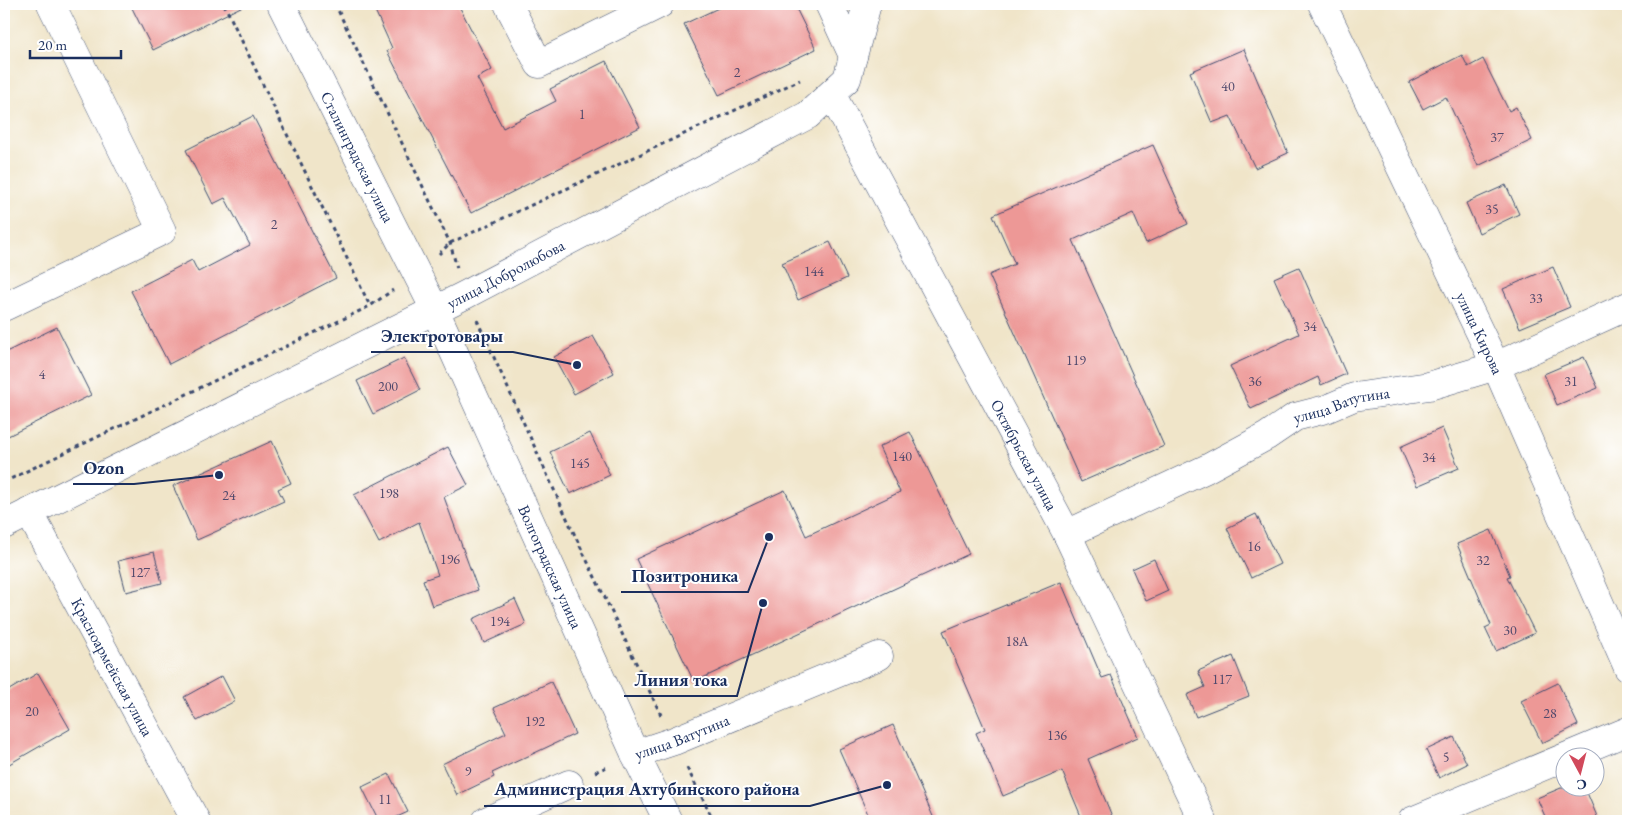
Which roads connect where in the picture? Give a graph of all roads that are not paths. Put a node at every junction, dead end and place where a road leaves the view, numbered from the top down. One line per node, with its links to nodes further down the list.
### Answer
1 (51, 4): 11 (street)
2 (281, 4): 12 (street, Сталинградская улица)
3 (508, 4): 4 (street)
4 (660, 4)
5 (829, 4): 8 (street)
6 (867, 4): 8 (street, улица Добролюбова)
7 (1322, 4): 13 (street, улица Кирова)
8 (853, 56): 9 (street, улица Добролюбова)
9 (832, 95): 12 (street, улица Добролюбова); 16 (street, Октябрьская улица)
10 (1628, 306): 13 (street, улица Ватутина)
11 (4, 307)
12 (435, 310): 14 (street, улица Добролюбова); 20 (street, Волгоградская улица)
13 (1496, 366): 16 (street, улица Ватутина); 18 (street, улица Кирова)
14 (29, 512): 15 (street, улица Добролюбова); 22 (street, Красноармейская улица)
15 (4, 525)
16 (1067, 534): 25 (street, Октябрьская улица)
17 (879, 656): 20 (street, улица Ватутина)
18 (1628, 668)
19 (1628, 731): 26 (street)
20 (635, 754): 24 (street, Волгоградская улица)
21 (569, 784): 23 (street)
22 (196, 821)
23 (486, 821)
24 (668, 821)
25 (1203, 821)
26 (1412, 821)

